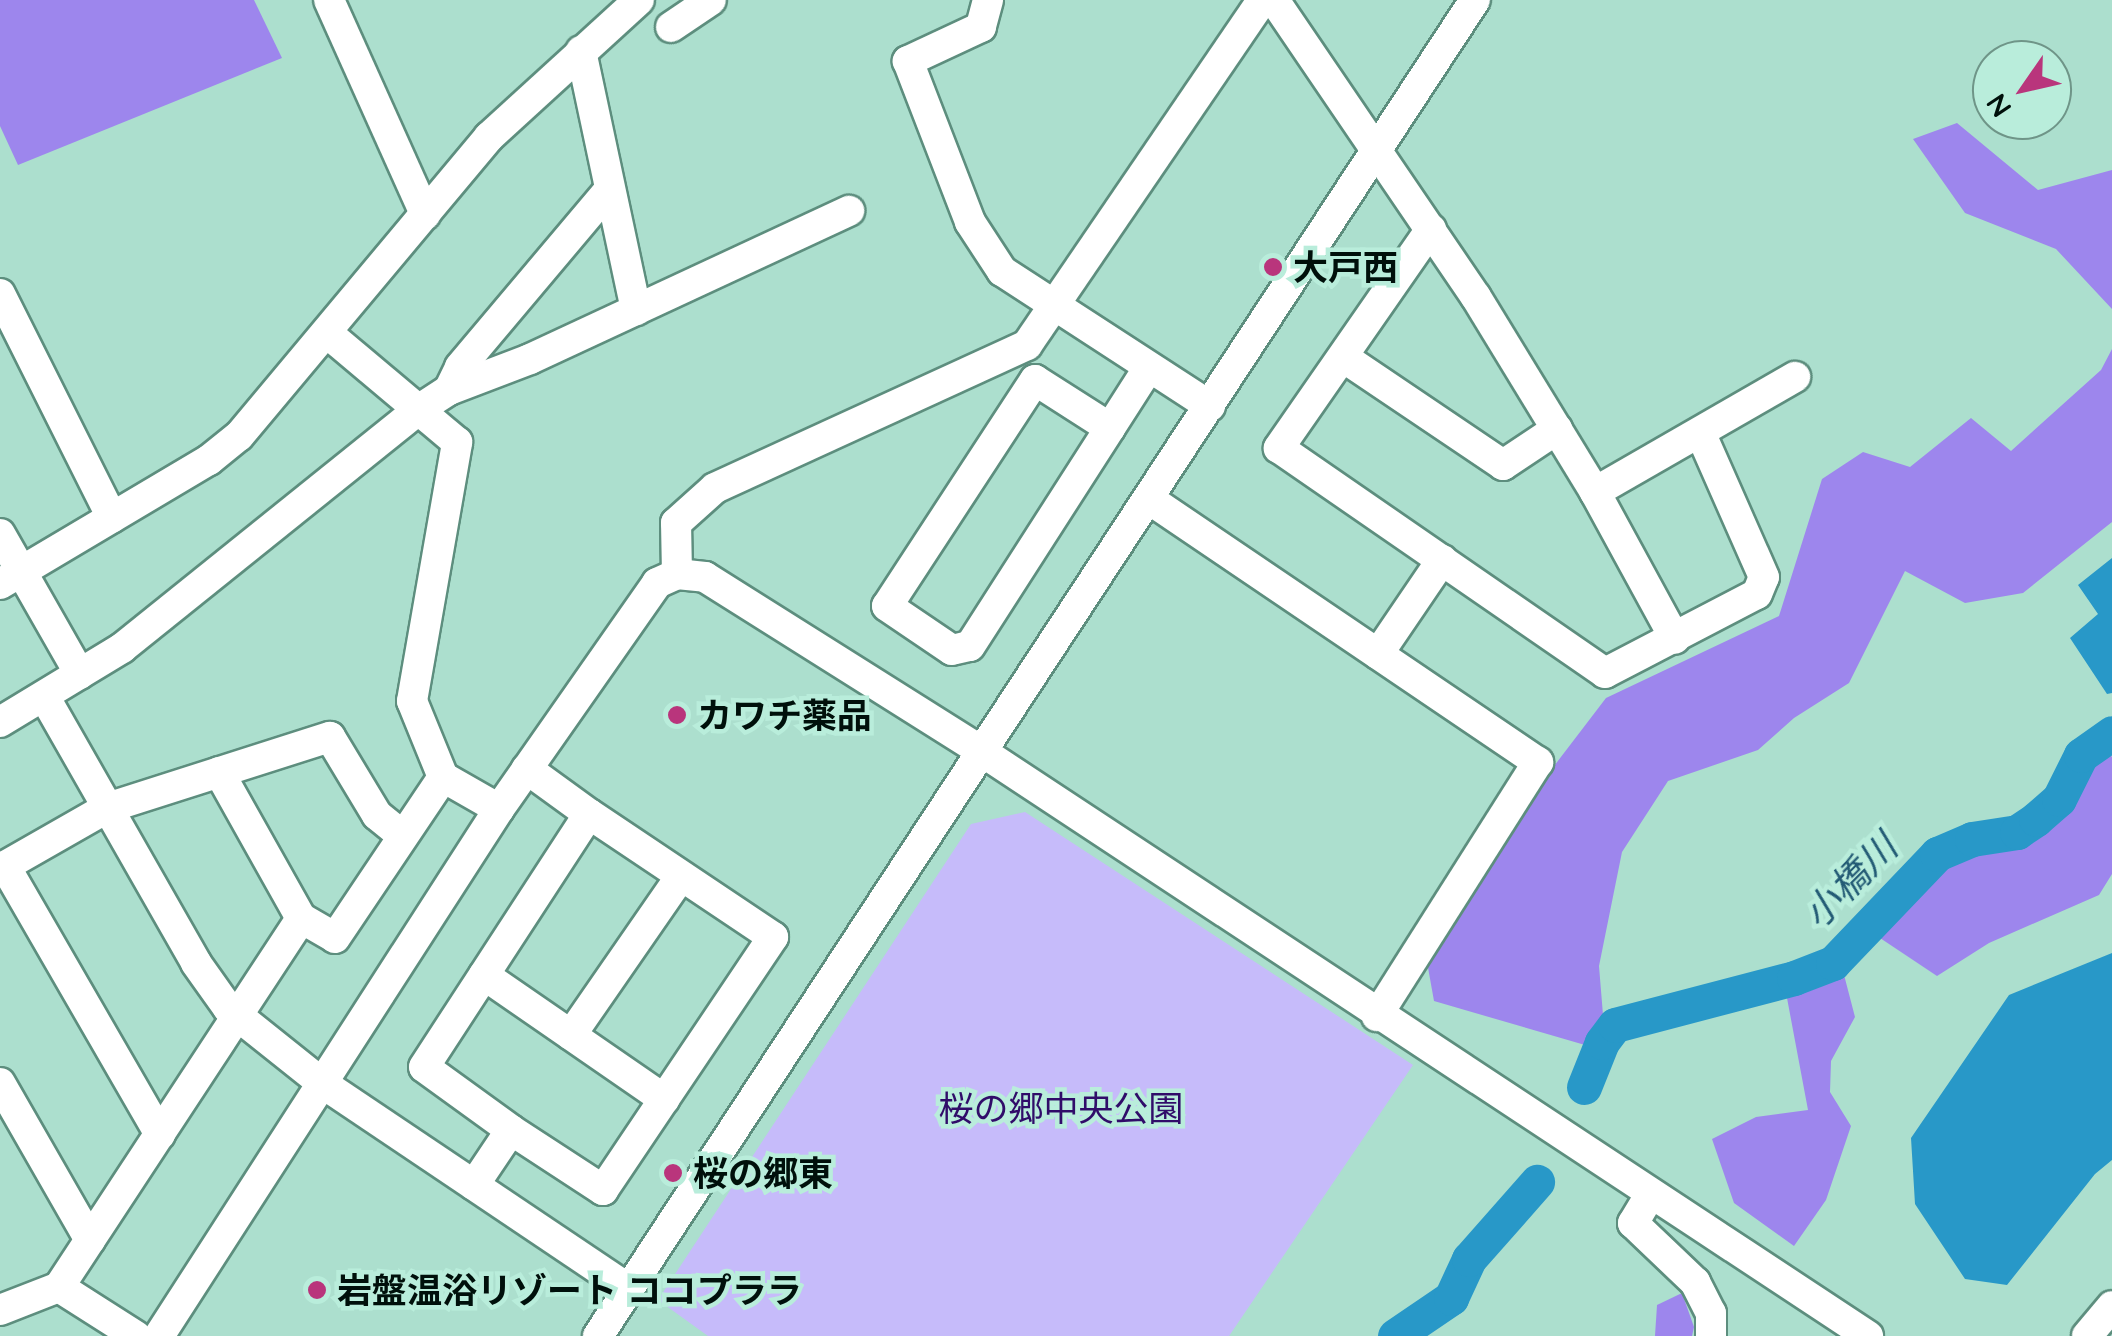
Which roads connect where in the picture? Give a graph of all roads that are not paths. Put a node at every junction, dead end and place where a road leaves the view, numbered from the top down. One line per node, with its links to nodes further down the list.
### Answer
1 (329, 0): 13 (street)
2 (638, 0): 9 (street)
3 (711, 0): 8 (street)
4 (988, 0): 16 (street)
5 (1262, 0): 16 (street)
6 (1274, 0): 10 (street)
7 (1474, 0): 10 (street)
8 (671, 27)
9 (581, 50): 11 (street); 13 (street)
10 (1376, 148): 14 (street); 23 (street)
11 (608, 191): 17 (street); 22 (street)
12 (849, 210): 17 (street)
13 (425, 214): 18 (street)
14 (1432, 229): 19 (street); 26 (street)
15 (0, 294): 30 (street)
16 (1055, 305): 20 (street); 33 (street)
17 (636, 310): 22 (street)
18 (327, 333): 24 (street); 30 (street)
19 (1343, 356): 26 (street); 32 (street)
20 (1150, 366): 23 (street); 25 (street)
21 (1795, 377): 27 (street)
22 (449, 390): 24 (street)
23 (1210, 406): 29 (street)
24 (418, 410): 37 (street); 43 (street)
25 (1110, 428): 25 (street)
26 (1557, 429): 28 (street)
27 (1700, 432): 28 (street); 35 (street)
28 (1595, 492): 35 (street)
29 (1149, 499): 36 (street); 40 (street)
30 (112, 518): 34 (street)
31 (0, 534): 34 (street)
32 (1442, 560): 35 (street); 36 (street)
33 (677, 574): 40 (street); 41 (street)
34 (10, 578): 37 (street)
35 (1675, 639)
36 (1378, 654): 52 (street)
37 (80, 674): 38 (street)
38 (44, 696): 39 (street); 44 (street)
39 (0, 722)
40 (984, 753): 52 (street); 64 (street)
41 (527, 769): 45 (street); 46 (street)
42 (219, 772): 44 (street); 47 (street); 50 (street)
43 (443, 778): 45 (street); 47 (street)
44 (107, 808): 48 (street); 53 (street)
45 (499, 809): 56 (street)
46 (589, 814): 49 (street); 51 (street)
47 (403, 836): 50 (street)
48 (2, 868): 59 (street)
49 (681, 876): 54 (street); 57 (street)
50 (301, 918): 53 (street)
51 (484, 975): 54 (street); 58 (street)
52 (1377, 1016): 61 (street)
53 (238, 1018): 56 (street); 59 (street)
54 (571, 1035): 57 (street)
55 (0, 1082): 62 (street)
56 (322, 1084): 60 (street); 69 (street)
57 (664, 1099): 58 (street)
58 (511, 1130): 60 (street)
59 (160, 1134): 62 (street)
60 (474, 1185): 64 (street)
61 (1650, 1196): 67 (street); 71 (street)
62 (90, 1240): 63 (street)
63 (59, 1287): 66 (street); 68 (street)
64 (629, 1289): 70 (street)
65 (2112, 1306): 72 (street)
66 (0, 1310)
67 (1856, 1333)
68 (136, 1336)
69 (159, 1336)
70 (598, 1336)
71 (1711, 1336)
72 (2087, 1336)

